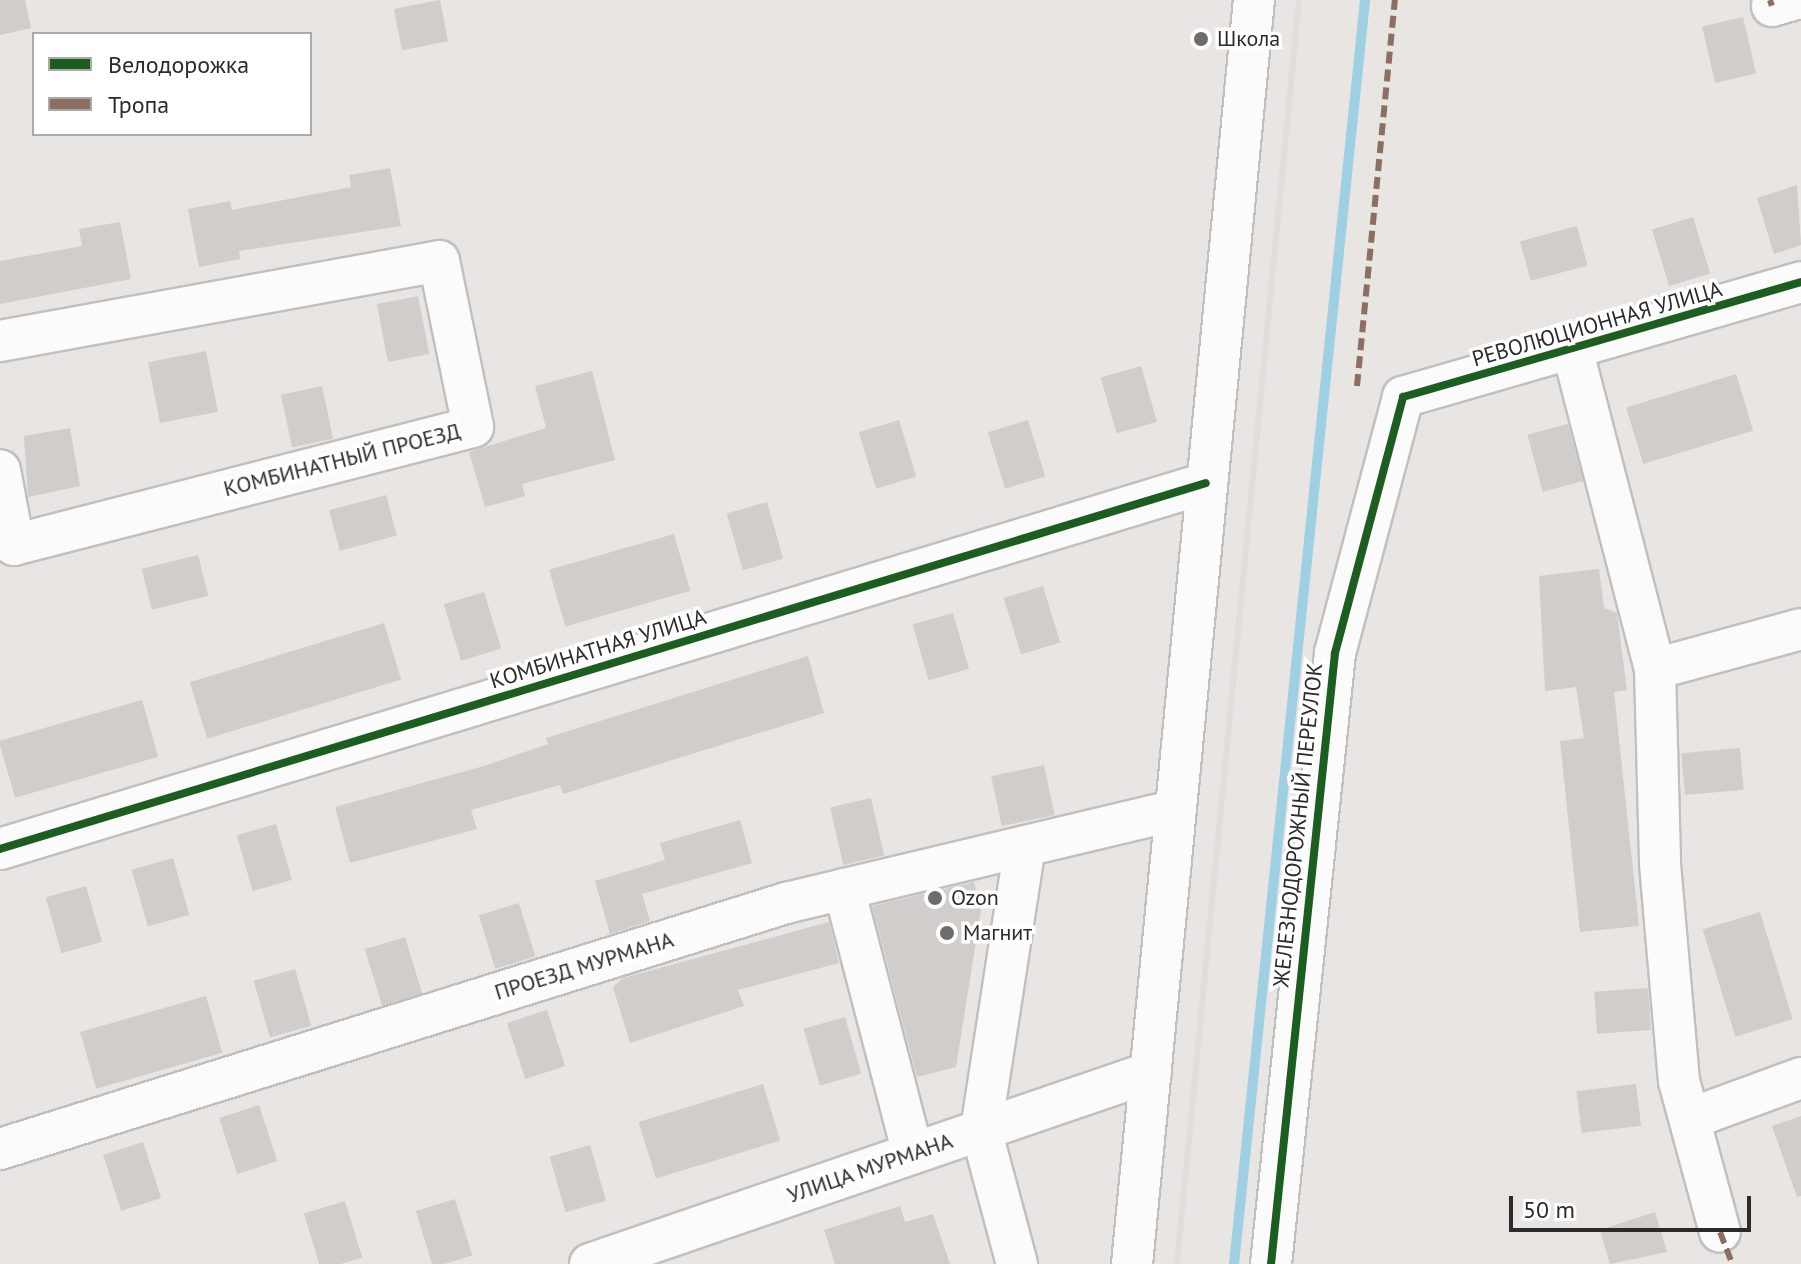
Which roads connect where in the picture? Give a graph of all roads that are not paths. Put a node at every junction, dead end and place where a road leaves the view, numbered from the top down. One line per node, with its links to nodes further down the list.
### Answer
1 (1254, 0): 7 (street)
2 (1801, 282): 4 (street, РЕВОЛЮЦИОННАЯ УЛИЦА)
3 (0, 341): 6 (street, КОМБИНАТНЫЙ ПРОЕЗД)
4 (1573, 352): 5 (street, РЕВОЛЮЦИОННАЯ УЛИЦА); 9 (street)
5 (1403, 397): 24 (street, ЖЕЛЕЗНОДОРОЖНЫЙ ПЕРЕУЛОК)
6 (0, 470)
7 (1206, 483): 10 (street); 12 (street, КОМБИНАТНАЯ УЛИЦА)
8 (1801, 629): 9 (street)
9 (1655, 669): 16 (street)
10 (1175, 810): 11 (street, ПРОЕЗД МУРМАНА); 14 (street)
11 (1025, 846): 13 (street, ПРОЕЗД МУРМАНА); 17 (street)
12 (0, 849)
13 (844, 889): 18 (street, ПРОЕЗД МУРМАНА); 19 (street)
14 (1151, 1072): 17 (street, УЛИЦА МУРМАНА); 23 (street)
15 (1801, 1078): 16 (street)
16 (1692, 1118): 20 (street)
17 (981, 1130): 19 (street, УЛИЦА МУРМАНА); 22 (street)
18 (0, 1149)
19 (913, 1153): 21 (street, УЛИЦА МУРМАНА)
20 (1720, 1232)
21 (590, 1264)
22 (1017, 1264)
23 (1132, 1264)
24 (1271, 1264)

